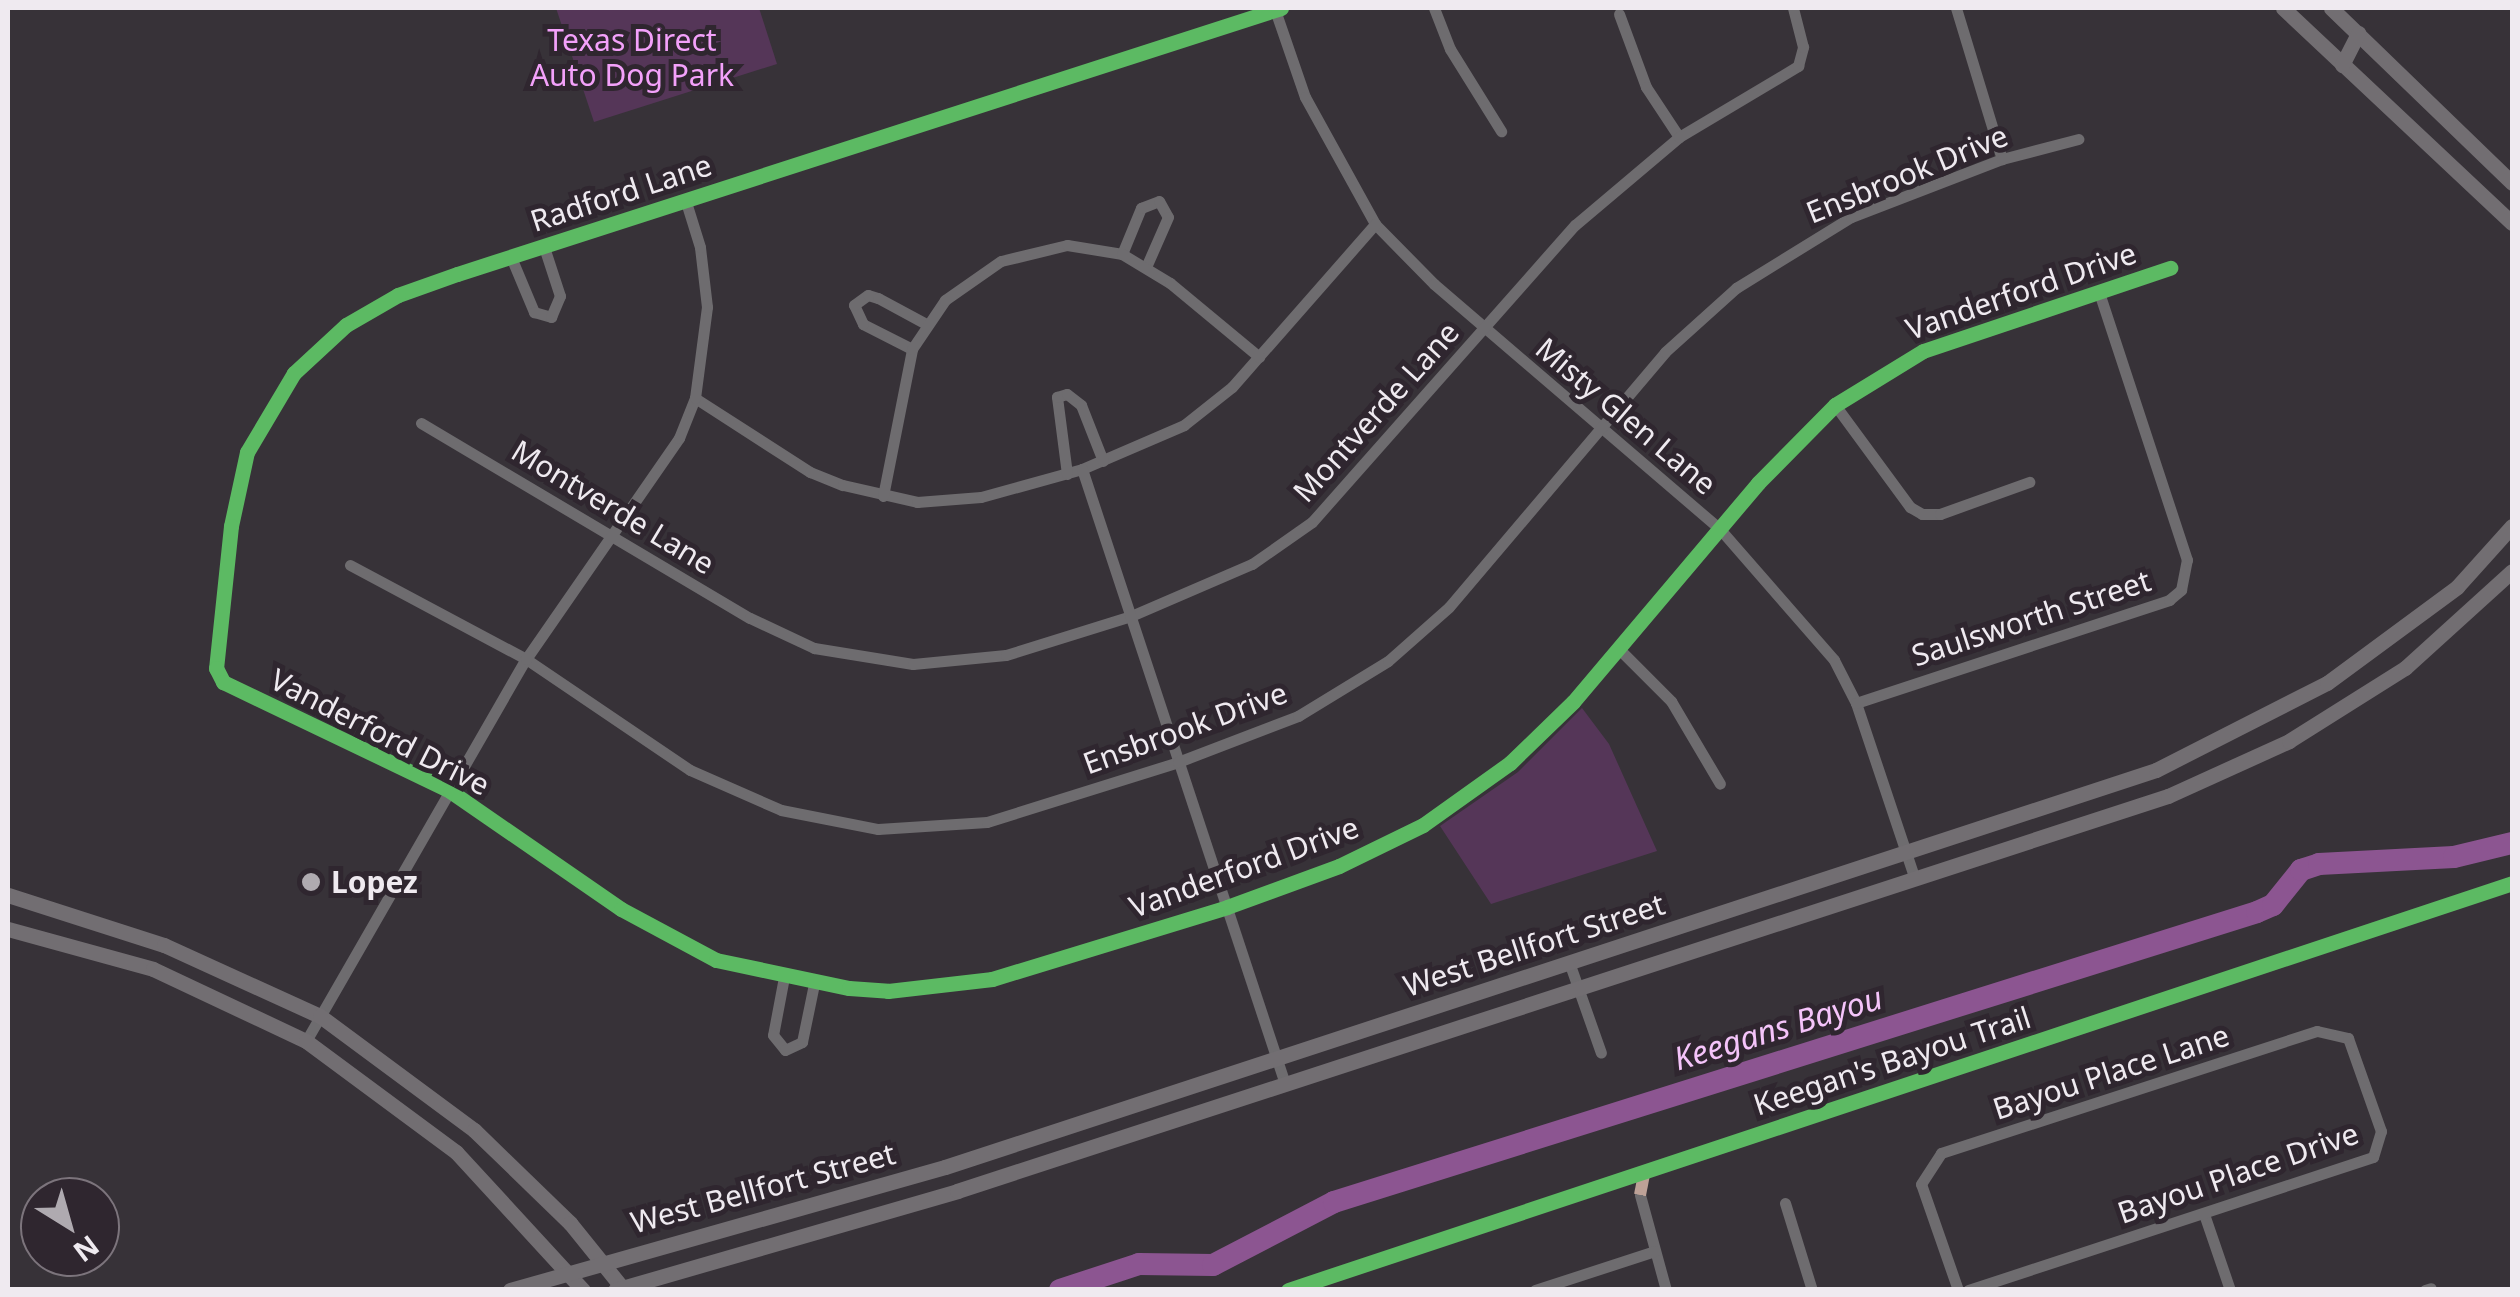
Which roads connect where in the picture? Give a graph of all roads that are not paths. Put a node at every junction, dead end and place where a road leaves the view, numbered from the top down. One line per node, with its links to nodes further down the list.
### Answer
1 (1434, 8): 10 (street)
2 (1793, 8): 11 (street, Montverde Lane)
3 (1956, 8): 14 (street)
4 (2283, 8): 9 (main road)
5 (2332, 8): 8 (main road)
6 (1278, 9): 17 (street, Radford Lane); 19 (street, Misty Glen Lane)
7 (1619, 14): 11 (street)
8 (2358, 33): 9 (main road); 13 (main road)
9 (2342, 65): 15 (main road)
10 (1502, 130)
11 (1679, 137): 27 (street, Montverde Lane)
12 (2078, 139): 14 (street, Ensbrook Drive)
13 (2469, 142): 15 (main road); 16 (main road)
14 (2002, 159): 33 (street, Ensbrook Drive)
15 (2448, 163): 18 (main road)
16 (2512, 183)
17 (686, 202): 20 (street, Radford Lane); 30 (street)
18 (2512, 223)
19 (1375, 224): 27 (street, Misty Glen Lane); 29 (street)
20 (544, 247): 22 (street, Radford Lane); 22 (street)
21 (1122, 254): 23 (street); 23 (street); 26 (street)
22 (511, 257): 47 (street, Radford Lane)
23 (1146, 267): 29 (street)
24 (2170, 268): 25 (street, Vanderford Drive)
25 (2099, 292): 31 (street, Vanderford Drive); 49 (street, Saulsworth Street)
26 (926, 324): 28 (street); 28 (street)
27 (1484, 328): 33 (street, Misty Glen Lane); 44 (street, Montverde Lane)
28 (912, 349): 38 (street)
29 (1259, 357): 34 (street)
30 (695, 398): 38 (street); 41 (street)
31 (1835, 405): 37 (street); 40 (street, Vanderford Drive)
32 (421, 423): 41 (street, Montverde Lane)
33 (1602, 430): 40 (street, Misty Glen Lane); 52 (street, Ensbrook Drive)
34 (1103, 461): 35 (street); 36 (street)
35 (1082, 470): 36 (street); 44 (street)
36 (1067, 474): 38 (street)
37 (2029, 482)
38 (883, 496)
39 (2512, 526): 48 (main road, West Bellfort Street)
40 (1719, 528): 45 (street, Vanderford Drive); 49 (street, Misty Glen Lane)
41 (613, 533): 44 (street, Montverde Lane); 46 (street)
42 (350, 565): 46 (street, Ensbrook Drive)
43 (2512, 571): 50 (main road, West Bellfort Street)
44 (1131, 616): 52 (street)
45 (1618, 649): 54 (street); 59 (street, Vanderford Drive)
46 (526, 659): 52 (street, Ensbrook Drive); 55 (street)
47 (216, 668): 55 (street, Vanderford Drive)
48 (2328, 683): 50 (main road); 51 (main road, West Bellfort Street)
49 (1856, 703): 56 (street, Misty Glen Lane)
50 (2342, 708): 53 (main road, West Bellfort Street)
51 (2222, 741): 53 (main road); 56 (main road, West Bellfort Street)
52 (1178, 762): 59 (street)
53 (2236, 768): 57 (main road, West Bellfort Street)
54 (1720, 784)
55 (450, 791): 64 (street, Vanderford Drive); 67 (street)
56 (1907, 854): 57 (street, Misty Glen Lane); 62 (main road, West Bellfort Street)
57 (1915, 880): 66 (main road, West Bellfort Street)
58 (8, 895): 61 (main road)
59 (1227, 907): 65 (street, Vanderford Drive); 71 (street)
60 (8, 929): 63 (main road)
61 (164, 944): 63 (main road); 67 (main road)
62 (1569, 962): 66 (street); 71 (main road, West Bellfort Street)
63 (154, 969): 69 (main road)
64 (784, 978): 65 (street, Vanderford Drive); 65 (street)
65 (814, 984)
66 (1578, 988): 70 (street); 72 (main road, West Bellfort Street)
67 (320, 1016): 69 (street); 73 (main road)
68 (2318, 1031): 80 (street, Bayou Place Drive); 91 (street, Bayou Place Lane)
69 (306, 1041): 74 (main road)
70 (1600, 1053)
71 (1276, 1060): 72 (street); 75 (main road, West Bellfort Street)
72 (1285, 1084): 76 (main road, West Bellfort Street)
73 (438, 1100): 74 (main road); 83 (main road)
74 (418, 1122): 84 (main road)
75 (1042, 1134): 76 (main road); 79 (main road, West Bellfort Street)
76 (1052, 1160): 81 (main road, West Bellfort Street)
77 (1640, 1195): 82 (street)
78 (1785, 1204): 90 (street)
79 (777, 1214): 81 (main road); 83 (main road, West Bellfort Street)
80 (2204, 1214): 92 (street, Bayou Place Drive); 93 (street)
81 (786, 1239): 85 (main road, West Bellfort Street)
82 (1655, 1251): 88 (street); 89 (street)
83 (602, 1261): 84 (main road, West Bellfort Street); 85 (main road)
84 (567, 1271): 86 (main road, West Bellfort Street); 87 (main road)
85 (620, 1289)
86 (510, 1290)
87 (583, 1290)
88 (1535, 1290)
89 (1666, 1290)
90 (1812, 1290)
91 (1958, 1290)
92 (1968, 1290)
93 (2230, 1290)

